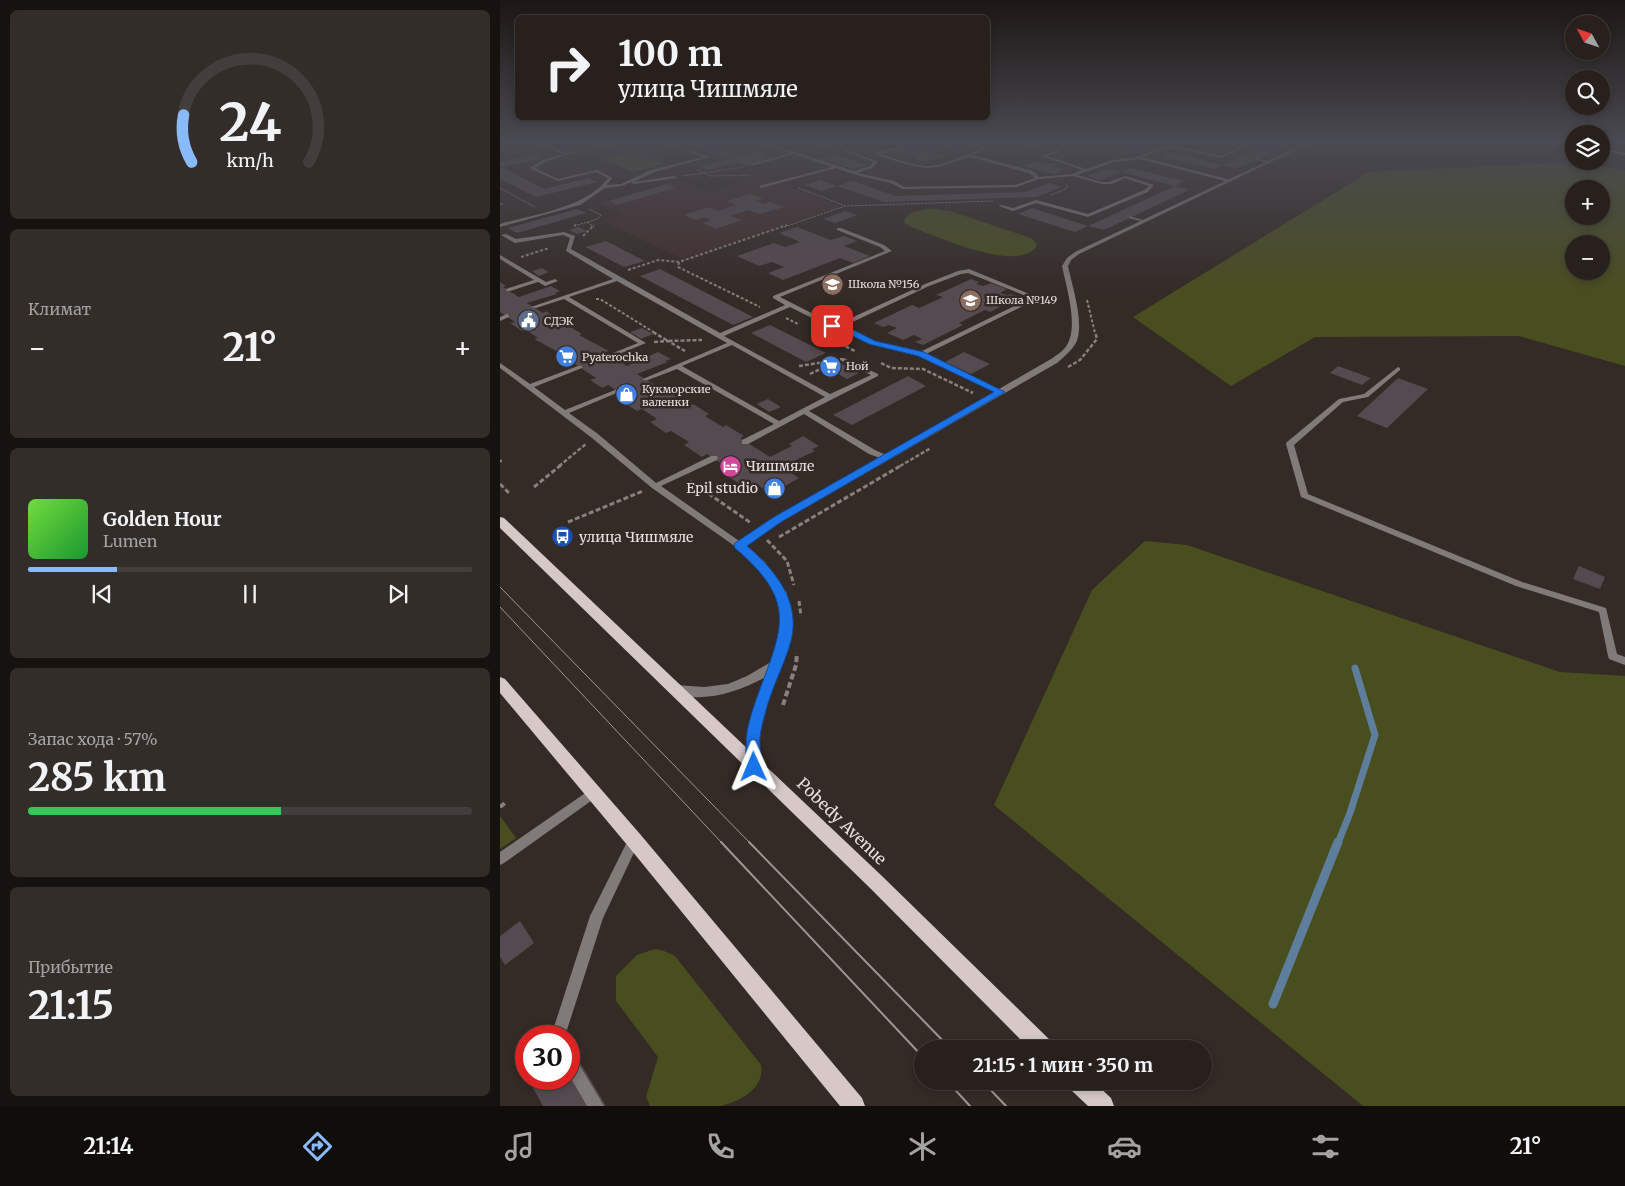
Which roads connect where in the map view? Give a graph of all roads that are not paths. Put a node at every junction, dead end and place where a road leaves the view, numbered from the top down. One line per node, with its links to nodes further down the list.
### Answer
1 (594, 194): 9 (lane)
2 (1140, 194): 5 (lane)
3 (1202, 194): 8 (street)
4 (1001, 204): 5 (lane)
5 (1104, 209): 6 (lane)
6 (1116, 213)
7 (1131, 218): 8 (lane)
8 (1144, 221): 33 (street)
9 (500, 226)
10 (839, 229): 18 (lane)
11 (501, 235): 13 (lane)
12 (500, 257): 14 (lane)
13 (614, 277): 17 (lane); 21 (lane)
14 (538, 280): 15 (lane); 16 (lane)
15 (555, 281)
16 (508, 290)
17 (568, 299): 19 (lane); 24 (lane)
18 (790, 305): 20 (lane); 21 (lane)
19 (534, 307)
20 (839, 326): 23 (lane); 23 (lane)
21 (720, 335): 22 (lane)
22 (729, 341): 27 (lane); 34 (lane)
23 (921, 354): 33 (lane)
24 (610, 356)
25 (842, 359): 34 (lane)
26 (500, 365): 31 (lane)
27 (677, 366): 30 (lane); 37 (lane)
28 (580, 367): 31 (lane)
29 (1398, 369): 44 (lane)
30 (646, 379)
31 (529, 387): 36 (lane)
32 (617, 391): 36 (lane)
33 (1001, 392): 40 (street)
34 (830, 397): 35 (lane)
35 (804, 411): 37 (lane); 40 (lane)
36 (564, 413): 41 (lane)
37 (779, 424): 38 (lane)
38 (745, 442)
39 (714, 458): 41 (lane)
40 (885, 458): 43 (street)
41 (655, 486): 43 (lane)
42 (500, 521): 47 (main road, Pobedy Avenue)
43 (739, 546): 45 (street)
44 (1625, 660)
45 (775, 665): 47 (street); 48 (street)
46 (500, 683): 49 (main road)
47 (675, 690): 48 (main road, Pobedy Avenue)
48 (754, 767): 53 (main road, Pobedy Avenue)
49 (594, 792): 50 (main road); 51 (lane)
50 (634, 840): 52 (lane); 57 (main road)
51 (500, 859)
52 (562, 1025)
53 (1036, 1040)
54 (580, 1079): 56 (lane)
55 (1087, 1090): 58 (main road)
56 (596, 1106)
57 (854, 1106)
58 (1103, 1106)

